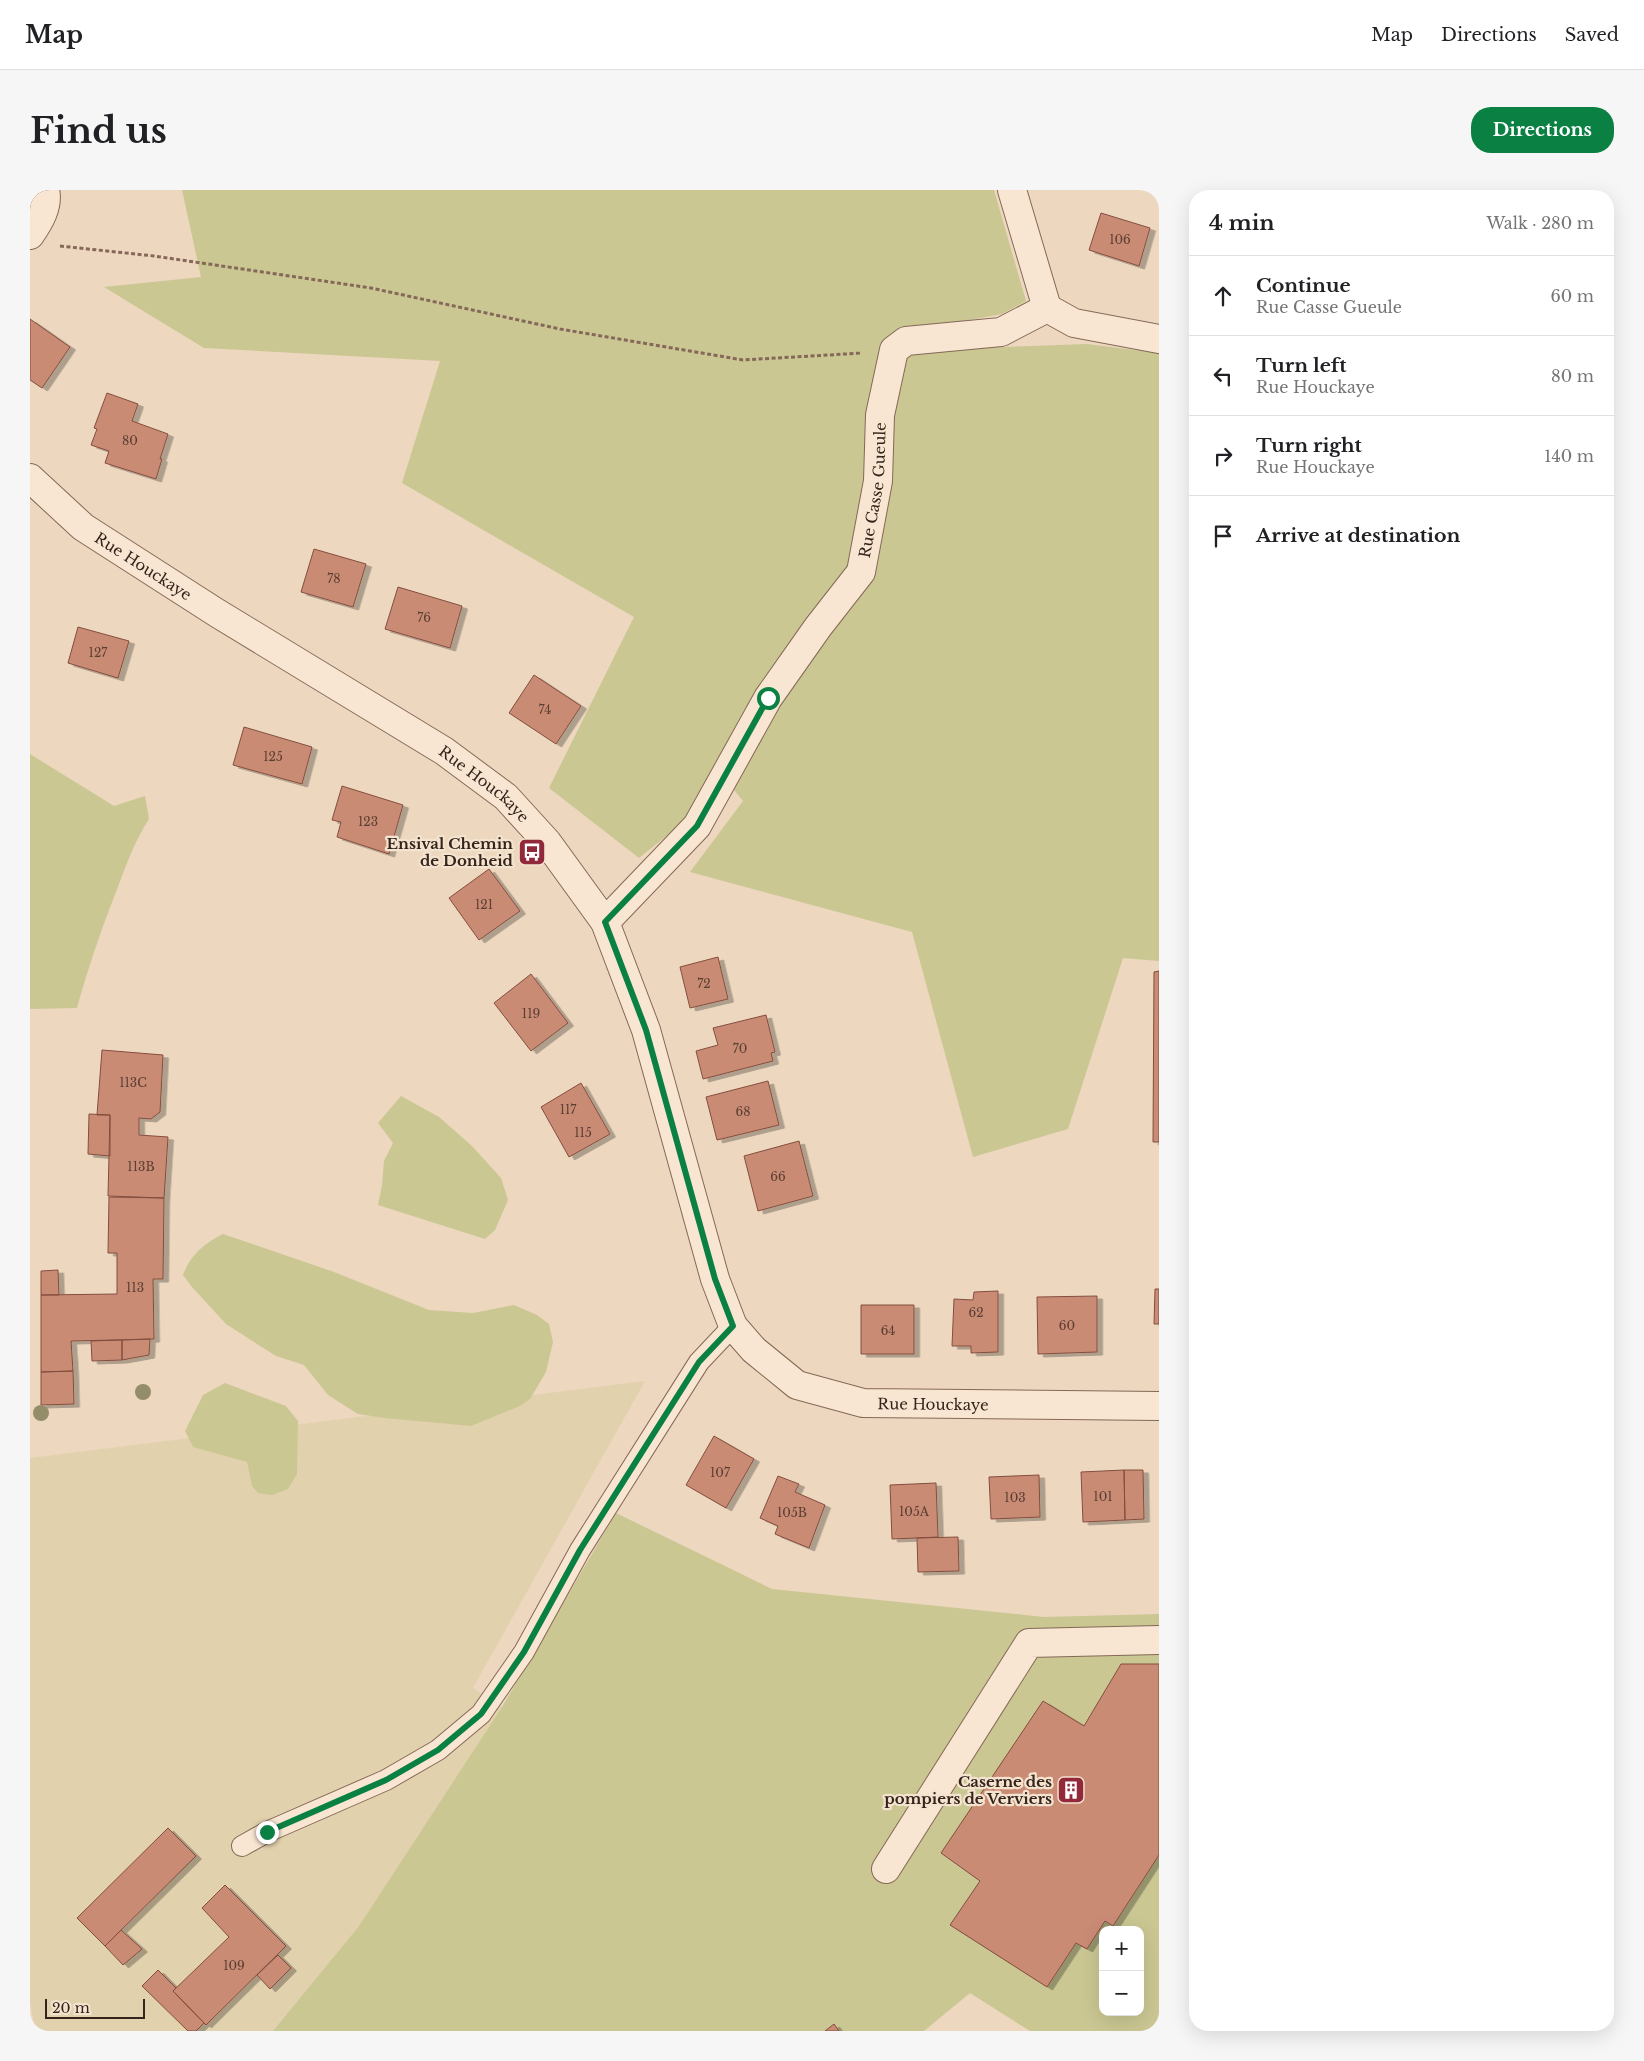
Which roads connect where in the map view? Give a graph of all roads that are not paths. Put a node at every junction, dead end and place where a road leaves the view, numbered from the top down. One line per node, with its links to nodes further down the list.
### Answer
1 (45, 190): 3 (street)
2 (1012, 190): 4 (street)
3 (30, 235)
4 (1047, 308): 5 (street); 7 (street, Rue Casse Gueule)
5 (1159, 339)
6 (30, 478): 7 (street, Rue Houckaye)
7 (605, 922): 8 (street, Rue Houckaye)
8 (733, 1326): 9 (street, Rue Houckaye); 11 (lane)
9 (1159, 1406)
10 (1159, 1640): 12 (street)
11 (242, 1846)
12 (886, 1870)

